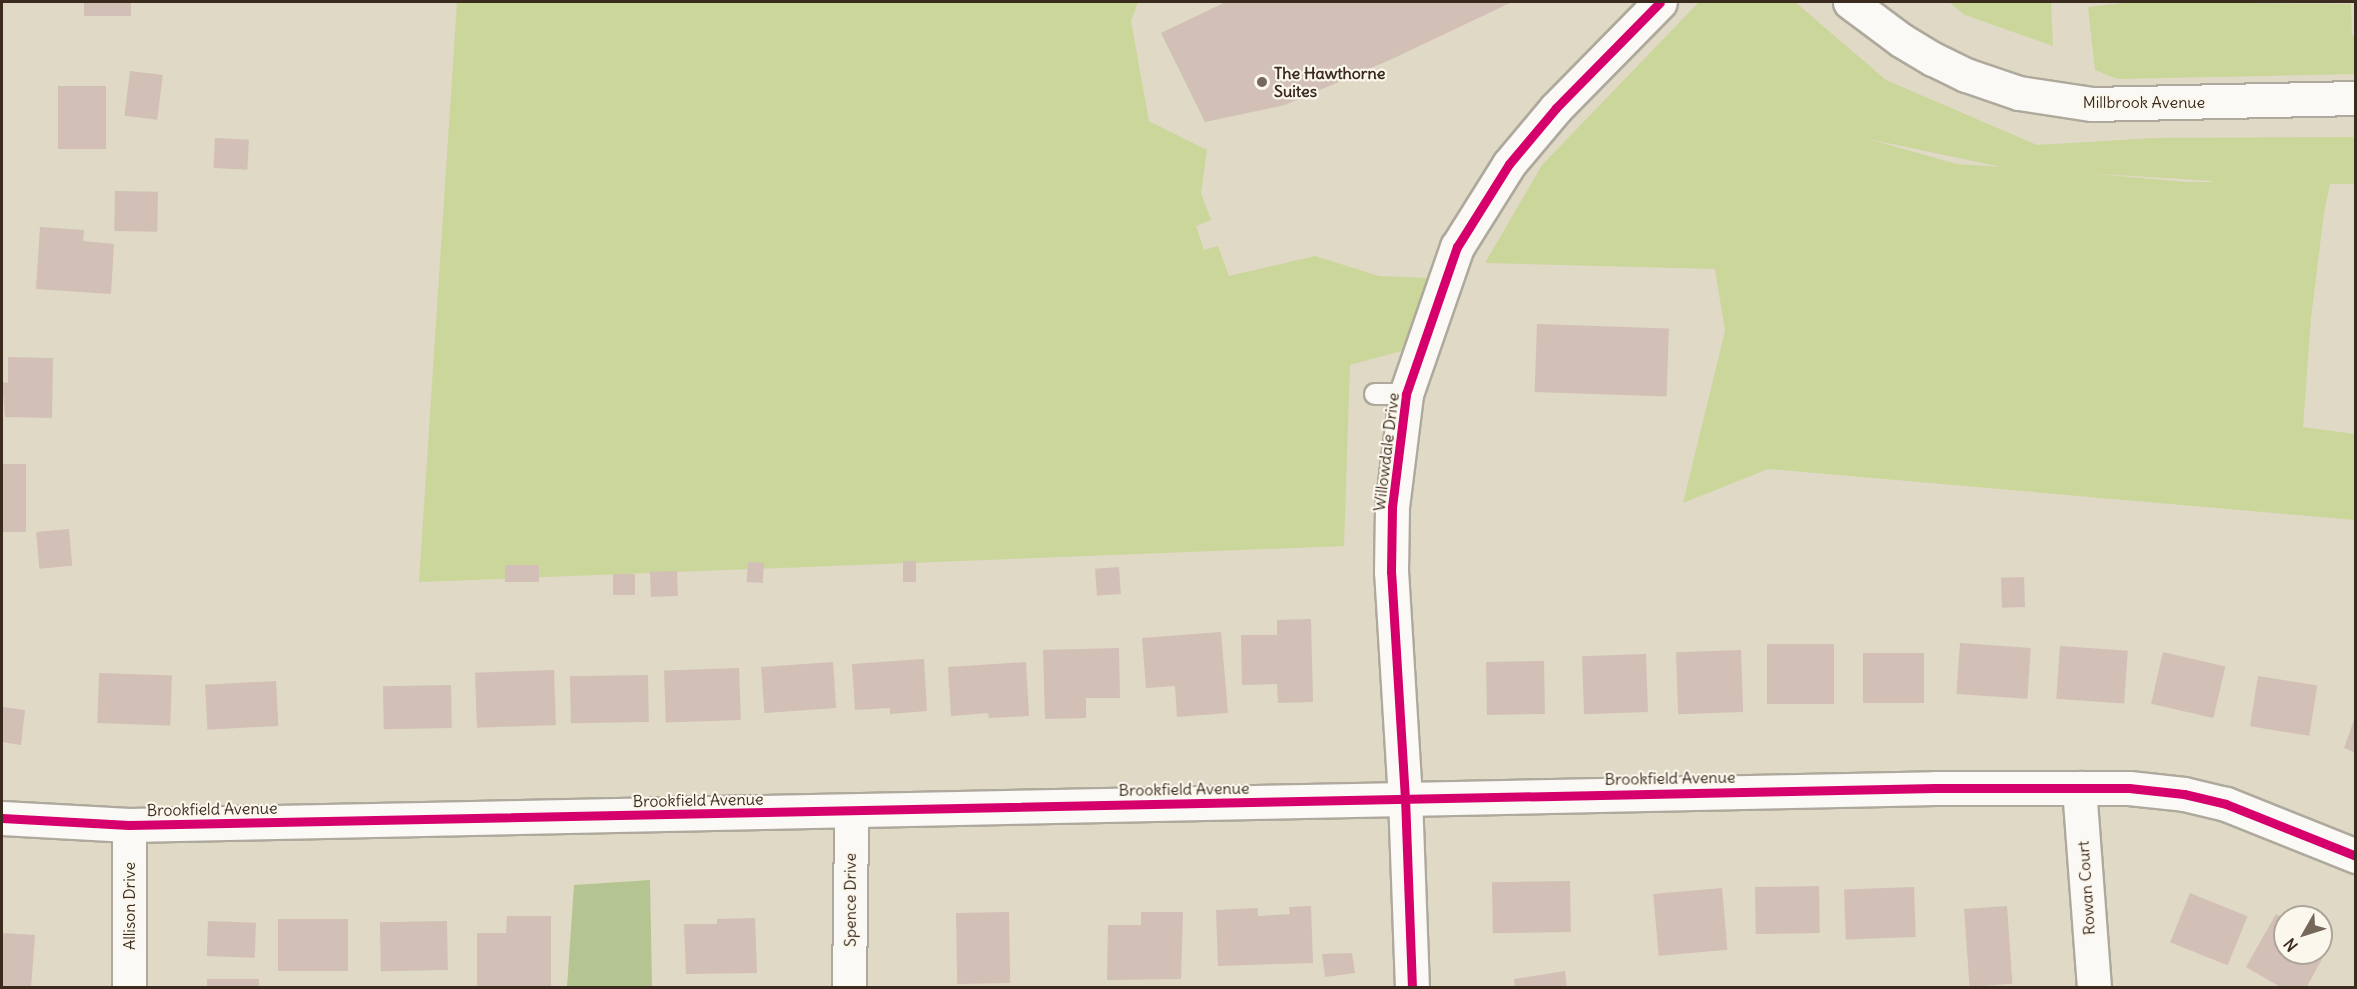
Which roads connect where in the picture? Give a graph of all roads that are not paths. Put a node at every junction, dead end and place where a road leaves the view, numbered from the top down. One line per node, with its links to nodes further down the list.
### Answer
1 (1660, 2): 5 (street, Willowdale Drive)
2 (1850, 2): 3 (street, Millbrook Avenue)
3 (2355, 98)
4 (2079, 788): 5 (street, Brookfield Avenue); 9 (street, Brookfield Avenue); 13 (street, Rowan Court)
5 (1406, 799): 6 (street, Brookfield Avenue); 12 (street, Willowdale Drive)
6 (851, 812): 8 (street, Brookfield Avenue); 11 (street, Spence Drive)
7 (2, 818): 8 (street, Brookfield Avenue)
8 (129, 825): 10 (street, Allison Drive)
9 (2355, 856)
10 (129, 987)
11 (849, 987)
12 (1412, 987)
13 (2094, 987)

